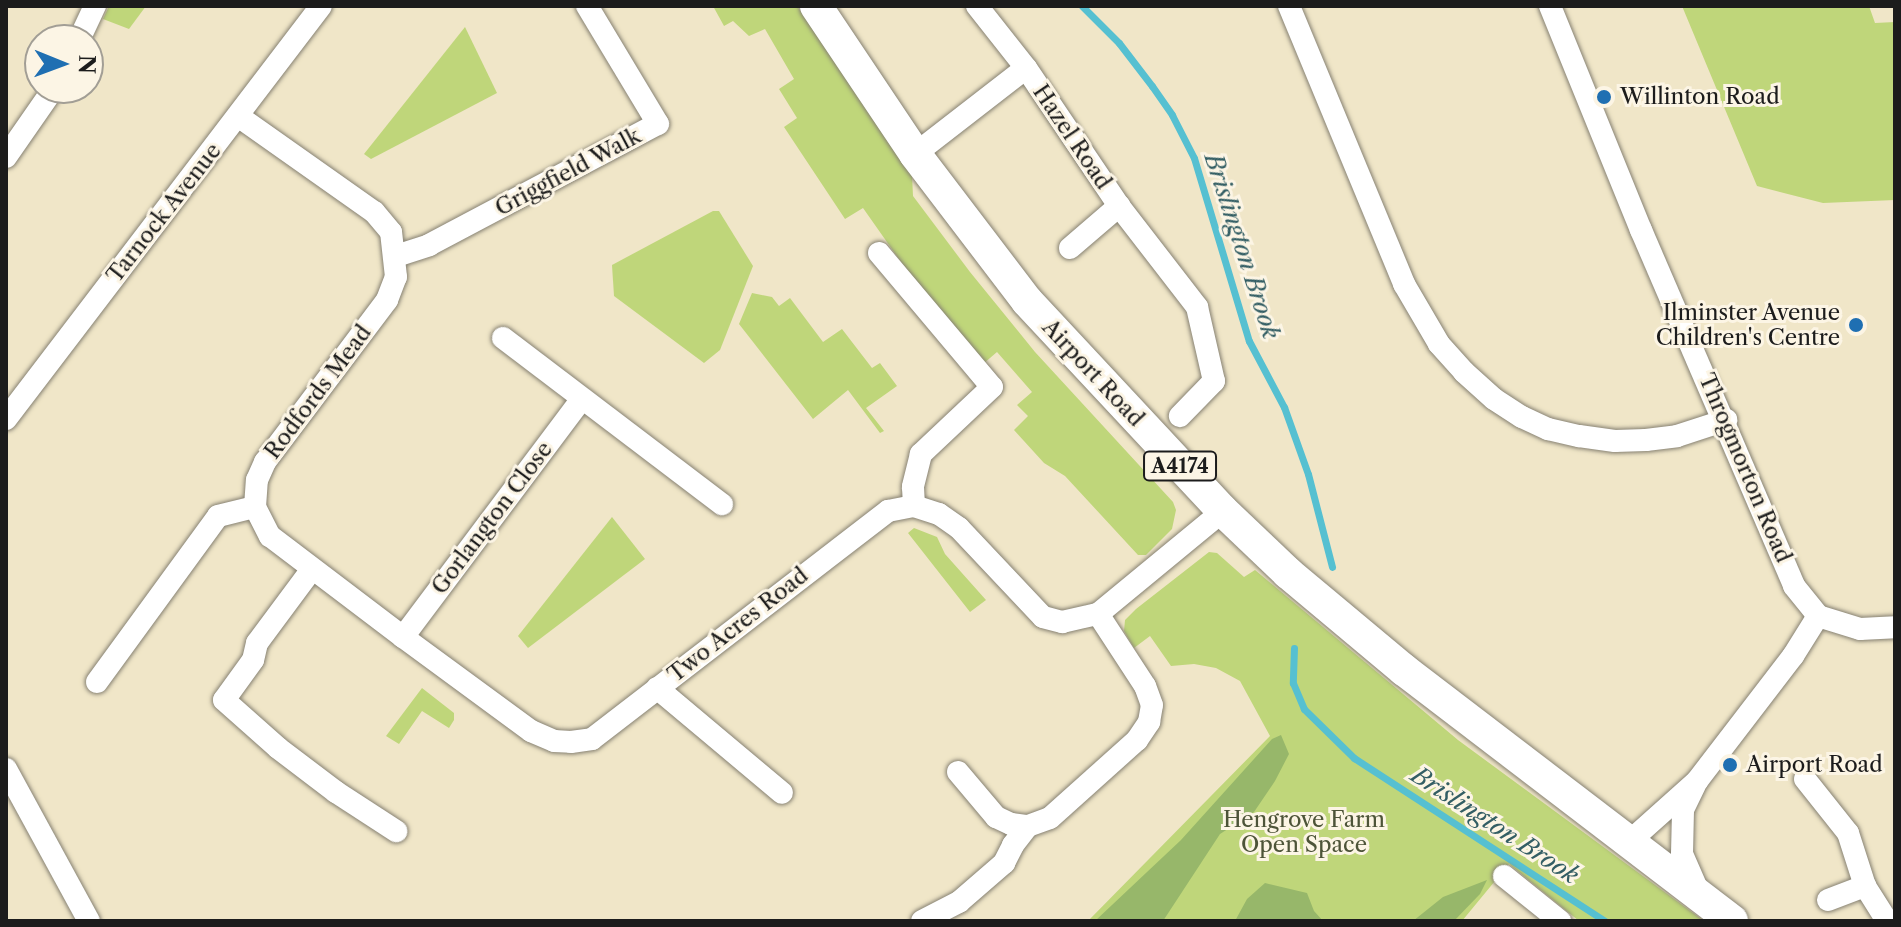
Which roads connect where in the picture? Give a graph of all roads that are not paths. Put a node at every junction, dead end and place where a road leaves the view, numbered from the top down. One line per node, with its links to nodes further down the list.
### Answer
1 (321, 6): 9 (street, Tarnock Avenue)
2 (587, 6): 15 (street, Griggfield Walk)
3 (816, 6): 10 (highway, Airport Road / A4174)
4 (977, 6): 7 (street, Hazel Road)
5 (1289, 6): 20 (street)
6 (1550, 6): 20 (street, Throgmorton Road)
7 (1026, 68): 10 (street, Hazel Road); 12 (street, Hazel Road)
8 (43, 104): 11 (street)
9 (238, 116): 15 (street); 19 (street, Tarnock Avenue)
10 (915, 154): 24 (highway, Airport Road / A4174)
11 (6, 157)
12 (1119, 206): 13 (street, Hazel Road); 18 (street, Hazel Road)
13 (1070, 248)
14 (879, 253): 22 (street)
15 (396, 256): 23 (street, Rodfords Mead)
16 (503, 338): 17 (street)
17 (581, 400): 21 (street); 29 (street, Gorlangton Close)
18 (1180, 416)
19 (6, 419)
20 (1726, 420): 27 (street, Throgmorton Road)
21 (722, 504)
22 (914, 506): 26 (street); 31 (street, Two Acres Road)
23 (255, 507): 25 (street, Two Acres Road); 30 (street)
24 (1223, 511): 26 (street); 39 (highway, Airport Road / A4174)
25 (312, 569): 29 (street, Two Acres Road); 38 (street)
26 (1098, 614): 37 (street)
27 (1818, 616): 28 (street); 35 (street)
28 (1895, 627)
29 (403, 637): 31 (street, Two Acres Road)
30 (97, 682)
31 (657, 688): 36 (street)
32 (6, 769): 44 (street)
33 (958, 772): 37 (street)
34 (1805, 779): 41 (street)
35 (1697, 781): 39 (street); 42 (street)
36 (782, 793)
37 (1028, 826): 45 (street)
38 (396, 831)
39 (1630, 841): 42 (highway, Airport Road / A4174)
40 (1504, 876): 46 (street)
41 (1865, 886): 43 (street); 48 (street)
42 (1700, 895): 47 (highway, Airport Road / A4174)
43 (1828, 900)
44 (89, 921)
45 (922, 921)
46 (1560, 921)
47 (1732, 921)
48 (1887, 921)

